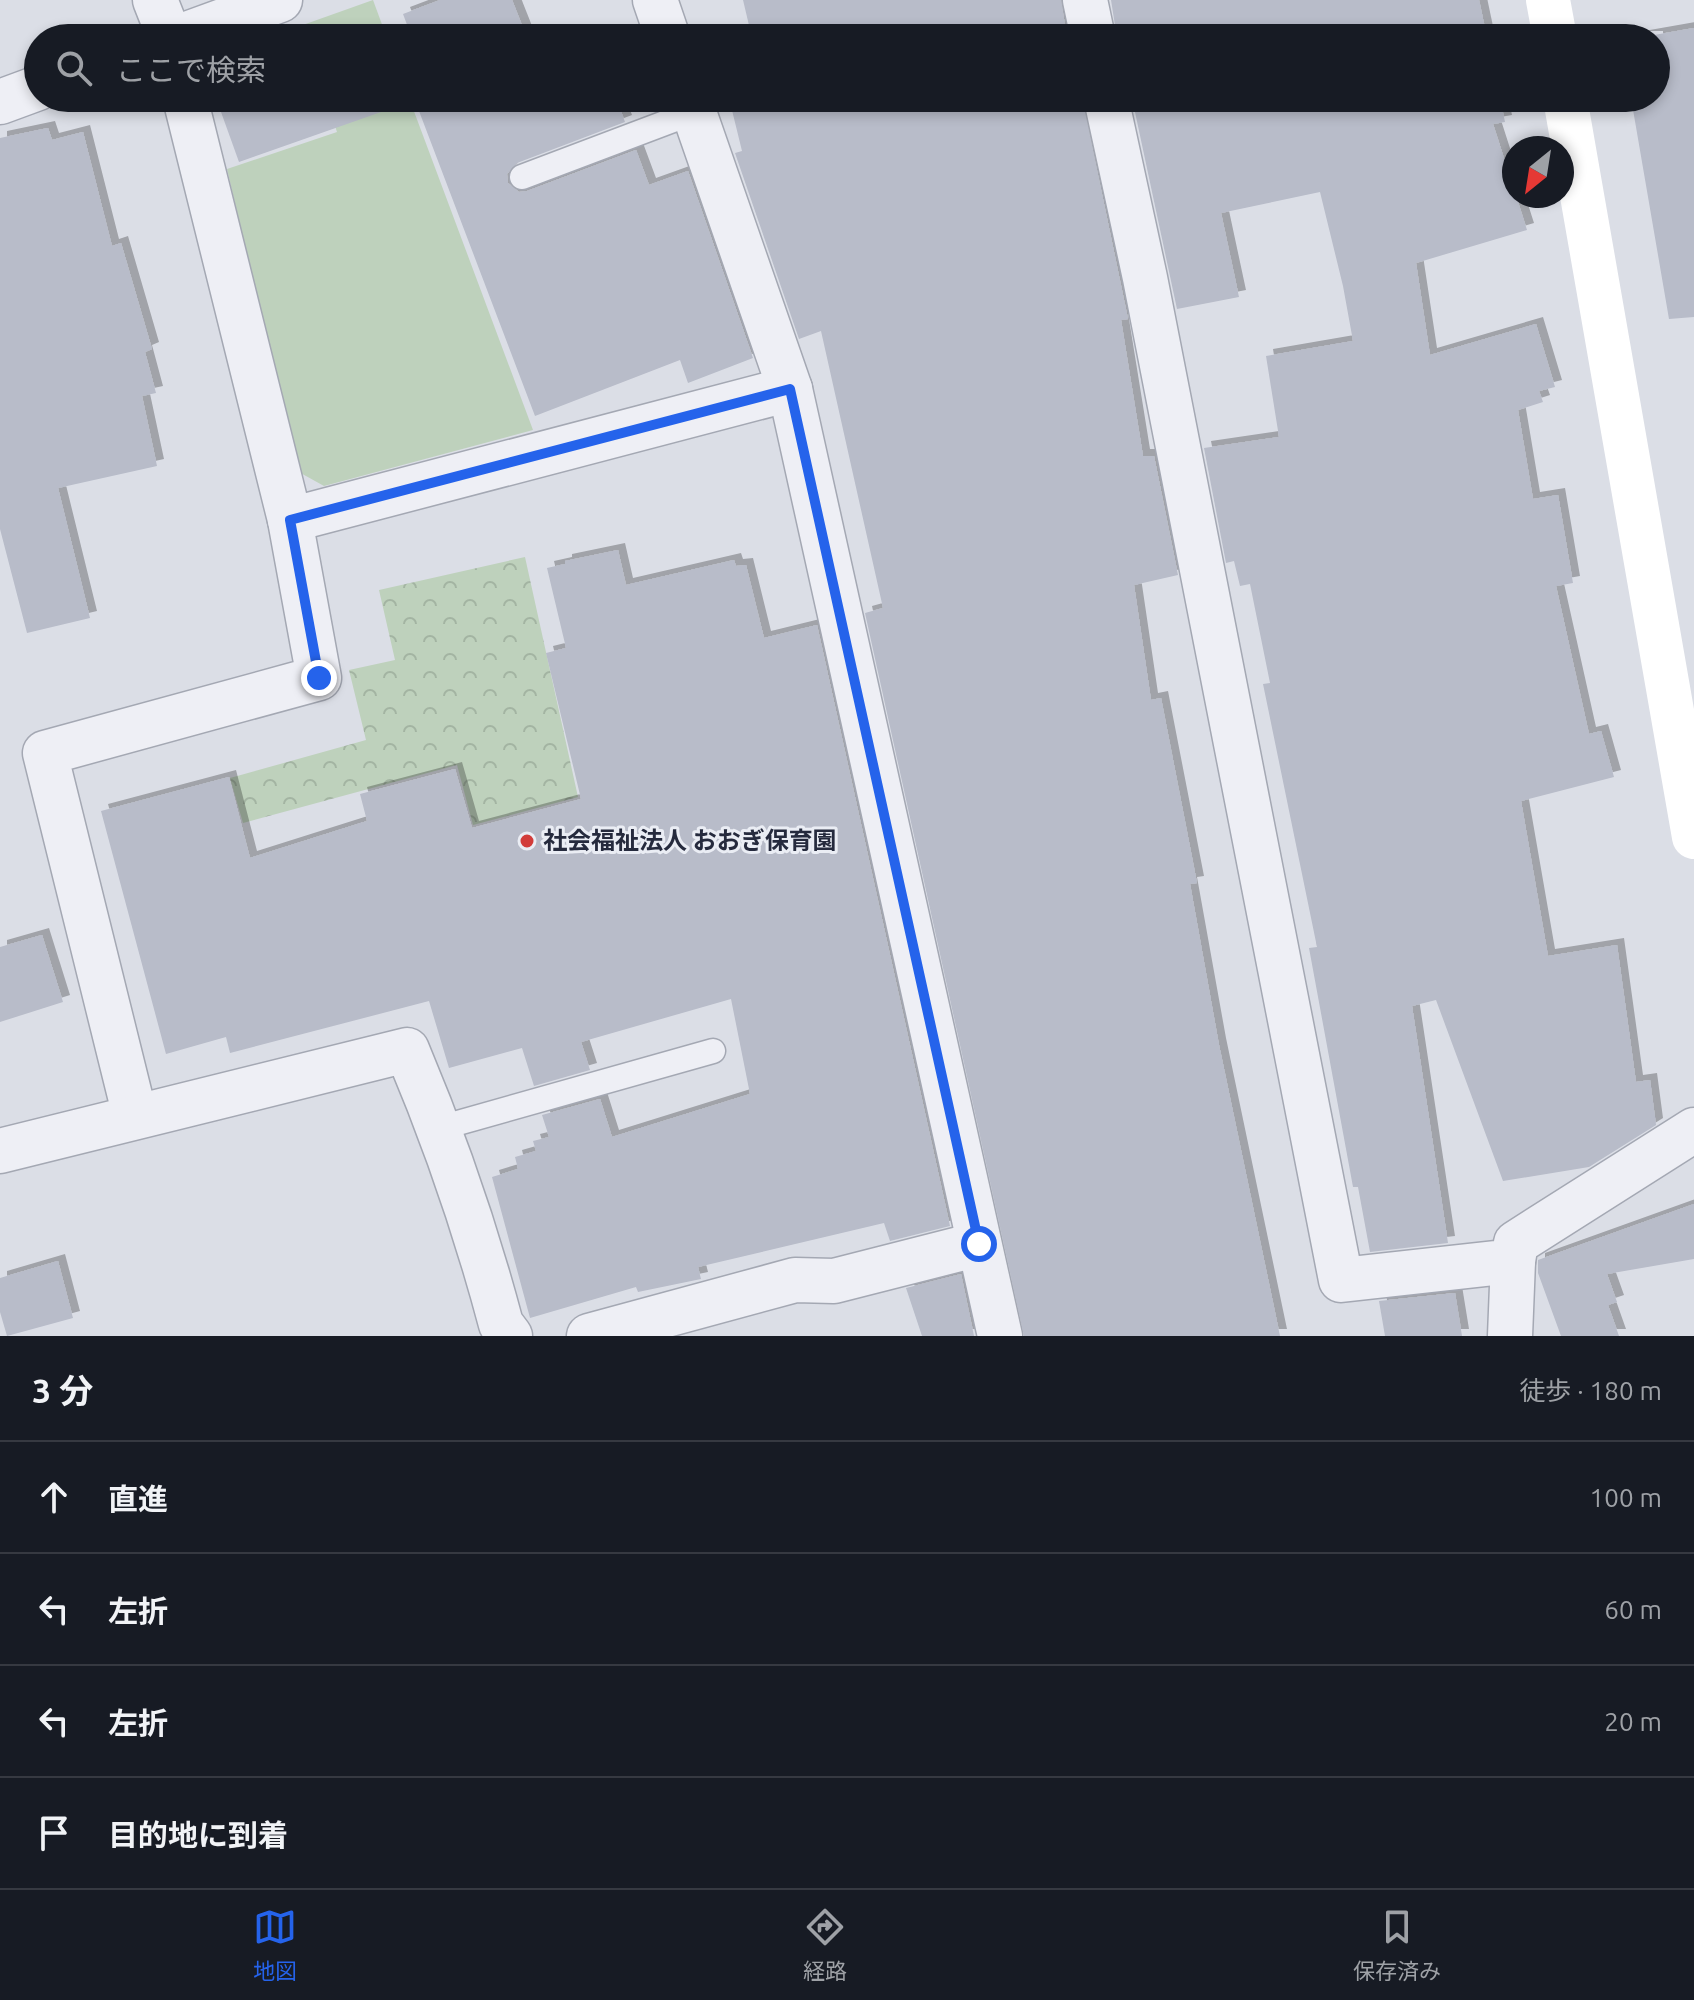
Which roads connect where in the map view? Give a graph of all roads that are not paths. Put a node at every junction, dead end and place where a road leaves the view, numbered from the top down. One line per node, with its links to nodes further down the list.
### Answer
1 (155, 0): 6 (street)
2 (280, 0): 7 (street)
3 (655, 0): 8 (street)
4 (1085, 0): 9 (street)
5 (1548, 0): 10 (street)
6 (166, 24)
7 (212, 24)
8 (663, 24)
9 (1090, 24)
10 (1552, 24)
11 (24, 93): 12 (street)
12 (0, 102)
13 (188, 112): 20 (street)
14 (675, 112): 18 (lane)
15 (693, 112): 19 (street)
16 (1109, 112): 28 (street)
17 (1567, 112): 21 (street)
18 (522, 177)
19 (790, 389): 20 (street); 27 (street)
20 (290, 520): 23 (street)
21 (1694, 837)
22 (713, 1051): 24 (lane)
23 (135, 1116): 24 (street); 26 (street)
24 (440, 1128): 29 (street)
25 (1694, 1130): 28 (street)
26 (0, 1151)
27 (979, 1244): 30 (street); 31 (street)
28 (1513, 1261): 32 (street)
29 (510, 1336)
30 (589, 1336)
31 (1000, 1336)
32 (1510, 1336)

